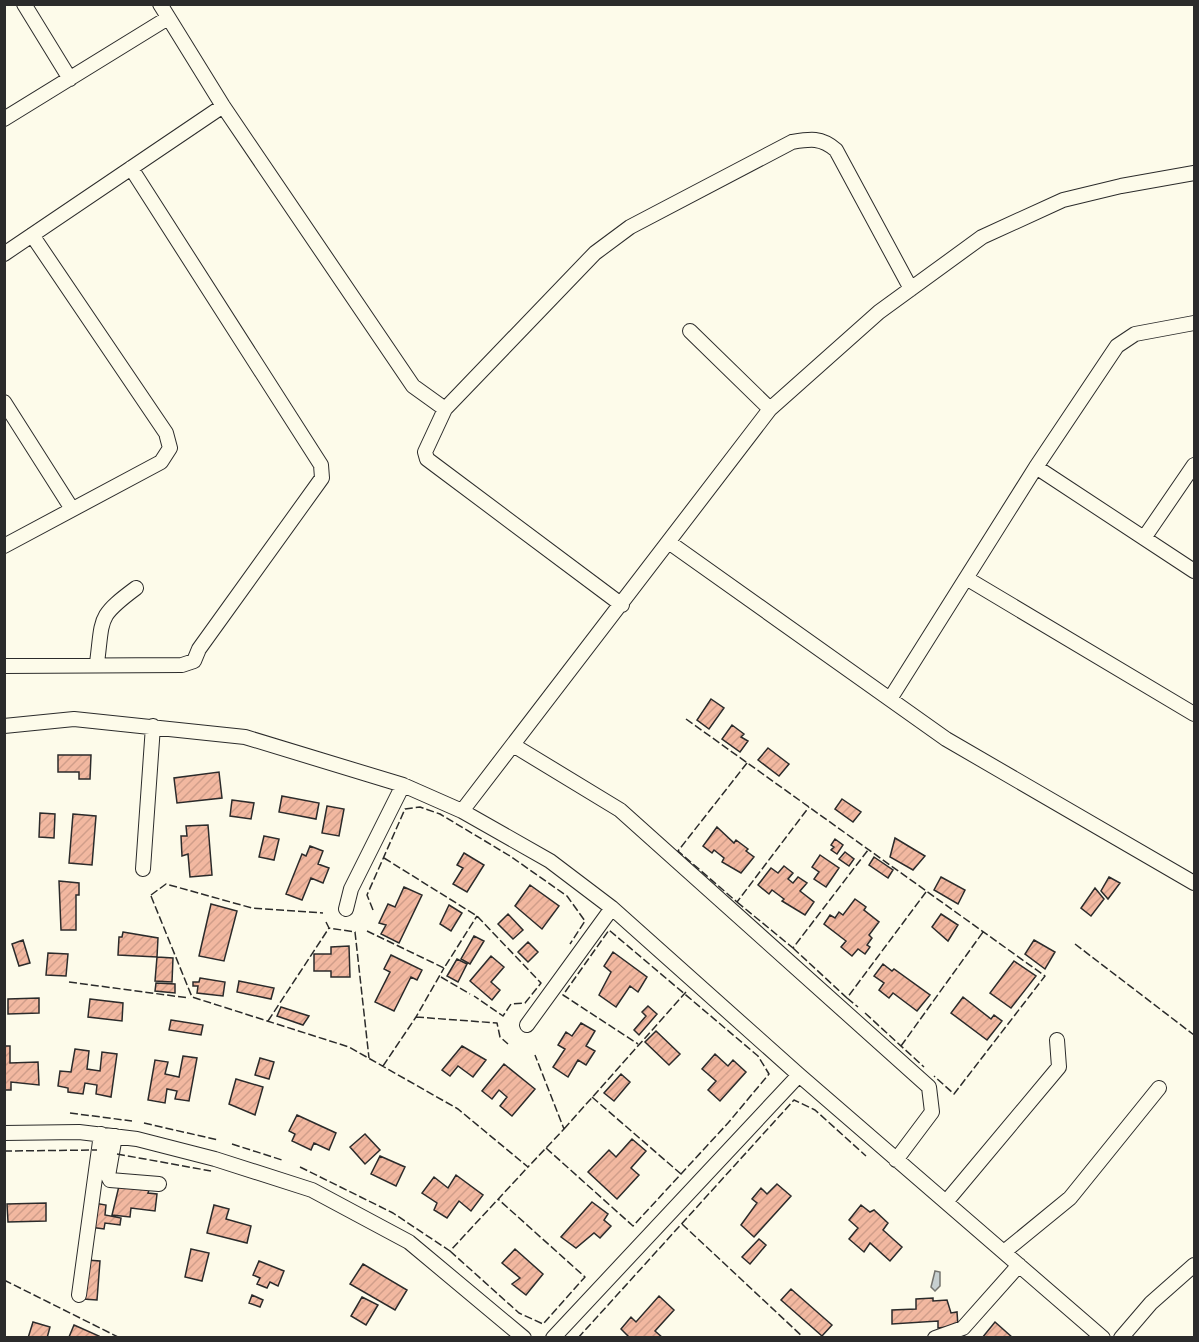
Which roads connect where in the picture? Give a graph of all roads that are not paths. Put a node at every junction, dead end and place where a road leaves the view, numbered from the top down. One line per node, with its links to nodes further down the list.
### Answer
1 (24, 4): 4 (street)
2 (160, 4): 3 (street)
3 (168, 18): 4 (street); 5 (street)
4 (70, 79): 6 (street)
5 (223, 106): 7 (street); 15 (street)
6 (4, 119)
7 (131, 168): 9 (street); 27 (street)
8 (1194, 173): 11 (street)
9 (32, 235): 10 (street); 19 (street)
10 (4, 254)
11 (910, 289): 15 (street); 16 (street)
12 (1194, 323): 18 (street)
13 (690, 331): 16 (street)
14 (4, 402): 19 (street)
15 (445, 409): 26 (street)
16 (770, 409): 21 (street)
17 (1194, 465): 20 (street)
18 (1036, 467): 20 (street); 24 (street)
19 (72, 509): 22 (street)
20 (1144, 538): 23 (street)
21 (670, 543): 26 (street); 29 (street)
22 (4, 546)
23 (1194, 571)
24 (966, 578): 29 (street); 30 (street)
25 (136, 588): 27 (street)
26 (622, 605): 33 (street)
27 (97, 663): 28 (street)
28 (4, 666)
29 (890, 699): 37 (street)
30 (1194, 714)
31 (4, 726): 32 (street)
32 (153, 726): 34 (street); 36 (street)
33 (513, 745): 35 (street); 47 (street)
34 (403, 784): 35 (street); 39 (street)
35 (462, 811): 38 (street)
36 (143, 869)
37 (1194, 883)
38 (612, 908): 40 (street); 42 (street)
39 (346, 909)
40 (527, 1025)
41 (1057, 1040): 49 (street)
42 (799, 1075): 47 (street); 55 (street)
43 (1159, 1088): 50 (street)
44 (4, 1133): 45 (street)
45 (101, 1134): 46 (street); 53 (street)
46 (115, 1136): 48 (street); 54 (street)
47 (896, 1160): 49 (street)
48 (159, 1184)
49 (946, 1202): 50 (street)
50 (1004, 1252): 51 (street)
51 (1019, 1265): 56 (street); 57 (street)
52 (1194, 1265): 58 (street)
53 (79, 1296)
54 (524, 1338)
55 (553, 1338)
56 (935, 1338)
57 (1103, 1338)
58 (1121, 1338)

